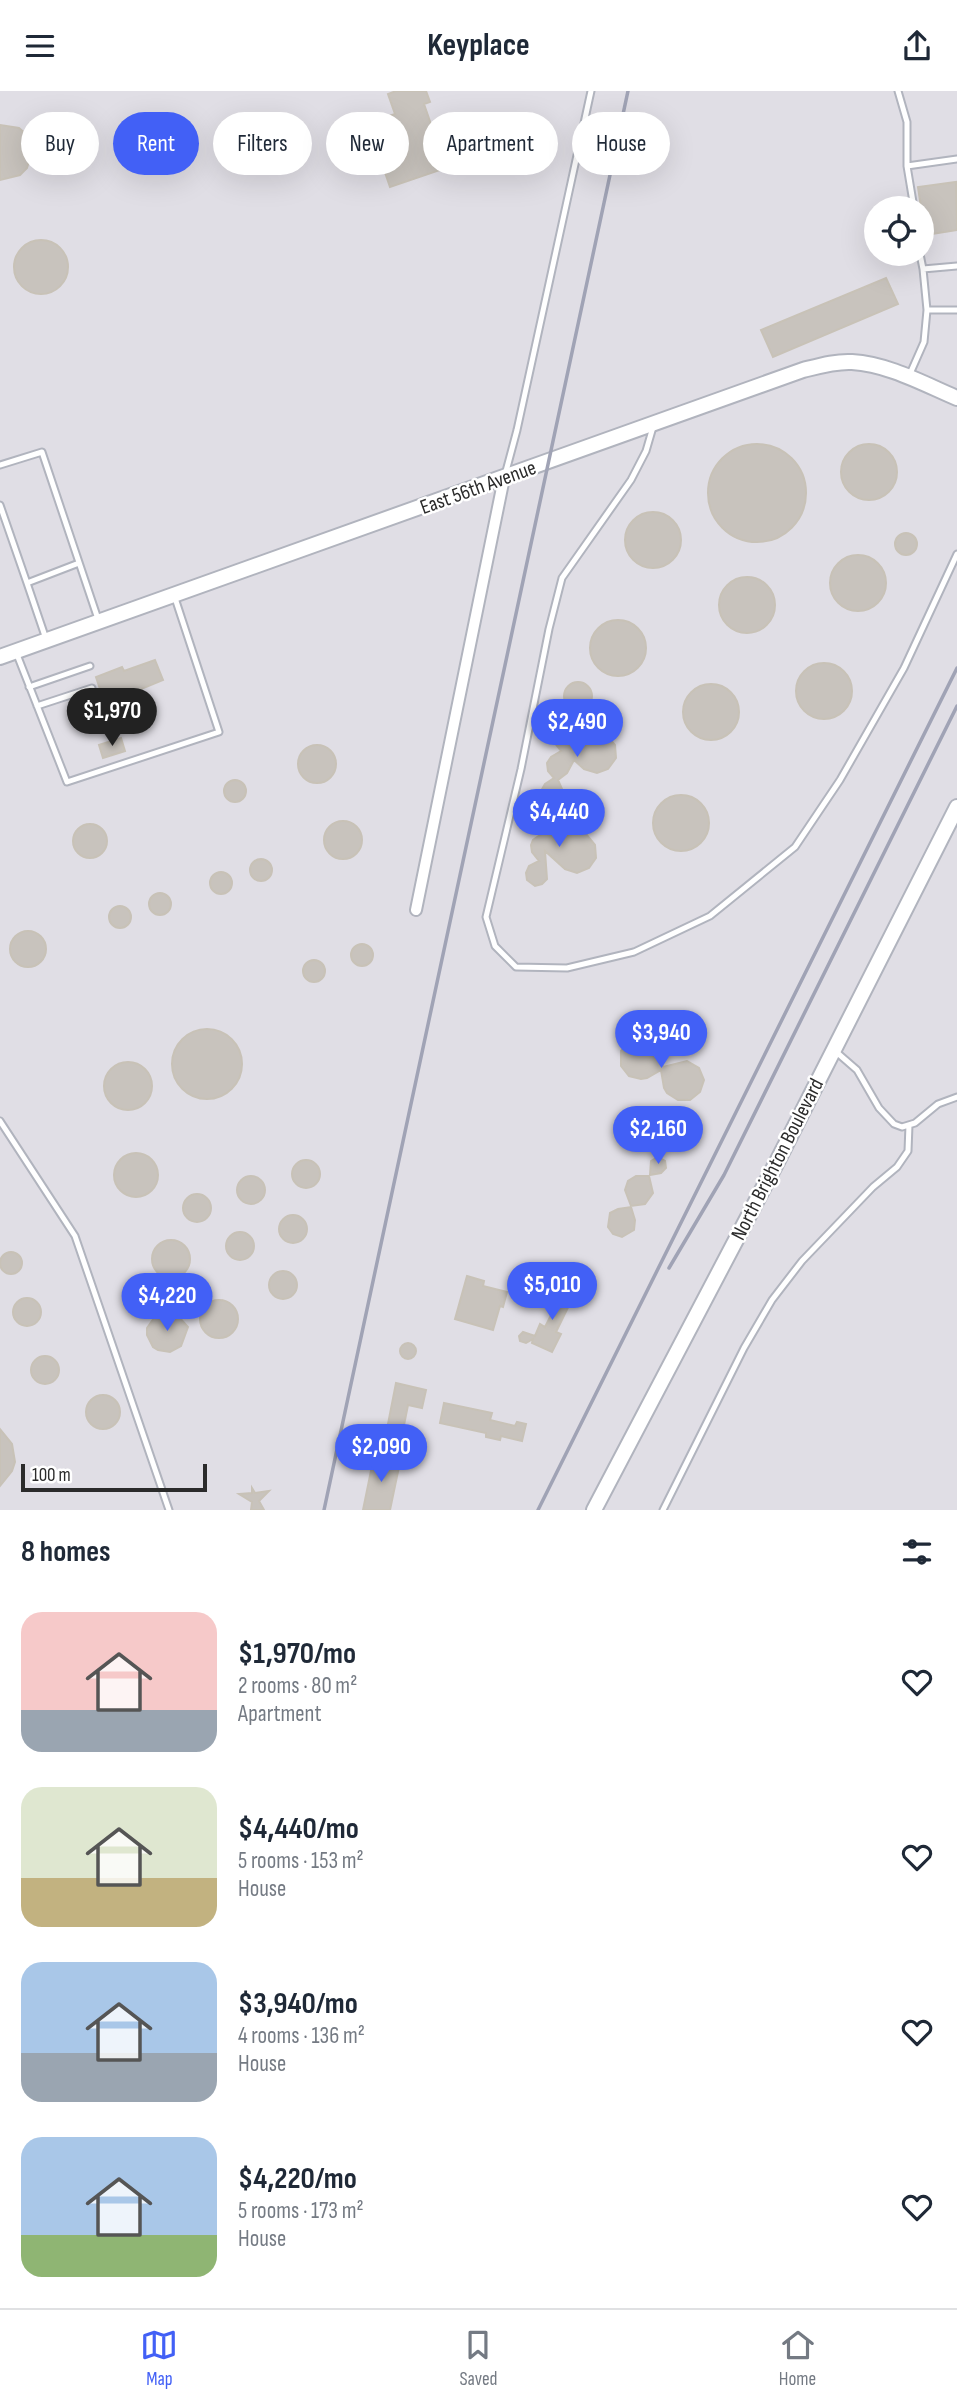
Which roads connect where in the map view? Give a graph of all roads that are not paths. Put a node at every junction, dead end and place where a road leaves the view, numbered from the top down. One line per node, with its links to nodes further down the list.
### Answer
1 (590, 91): 15 (lane)
2 (898, 91): 4 (lane)
3 (957, 159): 4 (lane)
4 (907, 166): 5 (lane)
5 (912, 196)
6 (922, 266): 8 (lane)
7 (957, 266): 8 (lane)
8 (923, 269): 9 (lane)
9 (927, 310): 10 (lane); 11 (lane)
10 (957, 310)
11 (908, 378): 12 (main road, East 56th Avenue); 13 (main road, East 56th Avenue)
12 (957, 398)
13 (654, 424): 15 (main road, East 56th Avenue); 17 (lane)
14 (0, 465): 18 (lane)
15 (505, 478): 20 (main road, East 56th Avenue); 30 (street)
16 (0, 505): 19 (lane)
17 (957, 554)
18 (79, 563): 19 (lane); 21 (lane)
19 (27, 583): 22 (lane)
20 (174, 595): 21 (main road, East 56th Avenue); 28 (lane)
21 (99, 622): 22 (main road, East 56th Avenue)
22 (47, 640): 23 (main road, East 56th Avenue)
23 (16, 652): 24 (main road, East 56th Avenue); 26 (lane)
24 (0, 657)
25 (90, 666): 26 (lane)
26 (29, 687): 28 (lane)
27 (92, 688): 28 (lane)
28 (37, 706)
29 (957, 807): 31 (main road, North Brighton Boulevard)
30 (416, 911)
31 (834, 1050): 34 (lane); 36 (main road, North Brighton Boulevard)
32 (957, 1097): 34 (lane)
33 (0, 1121): 35 (lane)
34 (909, 1125): 37 (lane)
35 (169, 1510)
36 (594, 1510)
37 (663, 1510)

